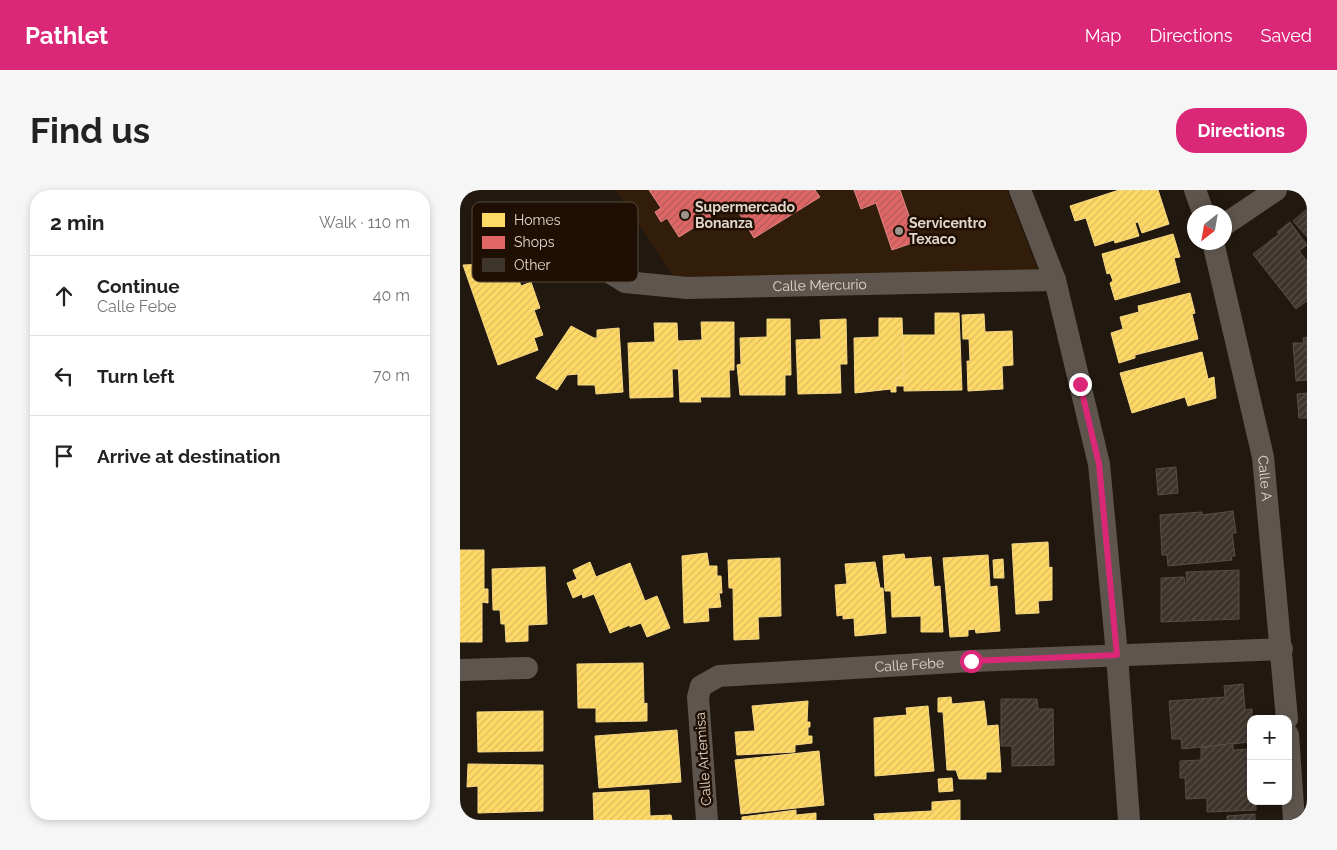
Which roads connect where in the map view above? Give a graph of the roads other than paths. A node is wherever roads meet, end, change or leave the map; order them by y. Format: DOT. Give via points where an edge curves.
graph roads {
  1 [pos="1020,190"];
  2 [pos="1195,190"];
  3 [pos="1276,190"];
  4 [pos="1200,205"];
  5 [pos="1232,220"];
  6 [pos="1215,250"];
  7 [pos="1055,280"];
  8 [pos="625,282"];
  9 [pos="1282,649"];
  10 [pos="1117,655"];
  11 [pos="526,668"];
  12 [pos="460,670"];
  13 [pos="698,697"];
  14 [pos="1287,715"];
  15 [pos="1290,760"];
  16 [pos="707,820"];
  17 [pos="1129,820"];
  18 [pos="1294,820"];
  1 -- 7 [label="street"];
  2 -- 4 [label="street"];
  3 -- 5 [label="street"];
  6 -- 9 [label="street, Calle A" via="1263,457"];
  7 -- 8 [label="street, Calle Mercurio" via="687,288"];
  7 -- 10 [label="street" via="1099,464"];
  9 -- 10 [label="street, Calle Febe"];
  9 -- 14 [label="street, Calle A"];
  10 -- 13 [label="street, Calle Febe" via="719,676 701,686"];
  10 -- 17 [label="street"];
  11 -- 12 [label="street"];
  13 -- 16 [label="street, Calle Artemisa"];
  15 -- 18 [label="street"];
}
